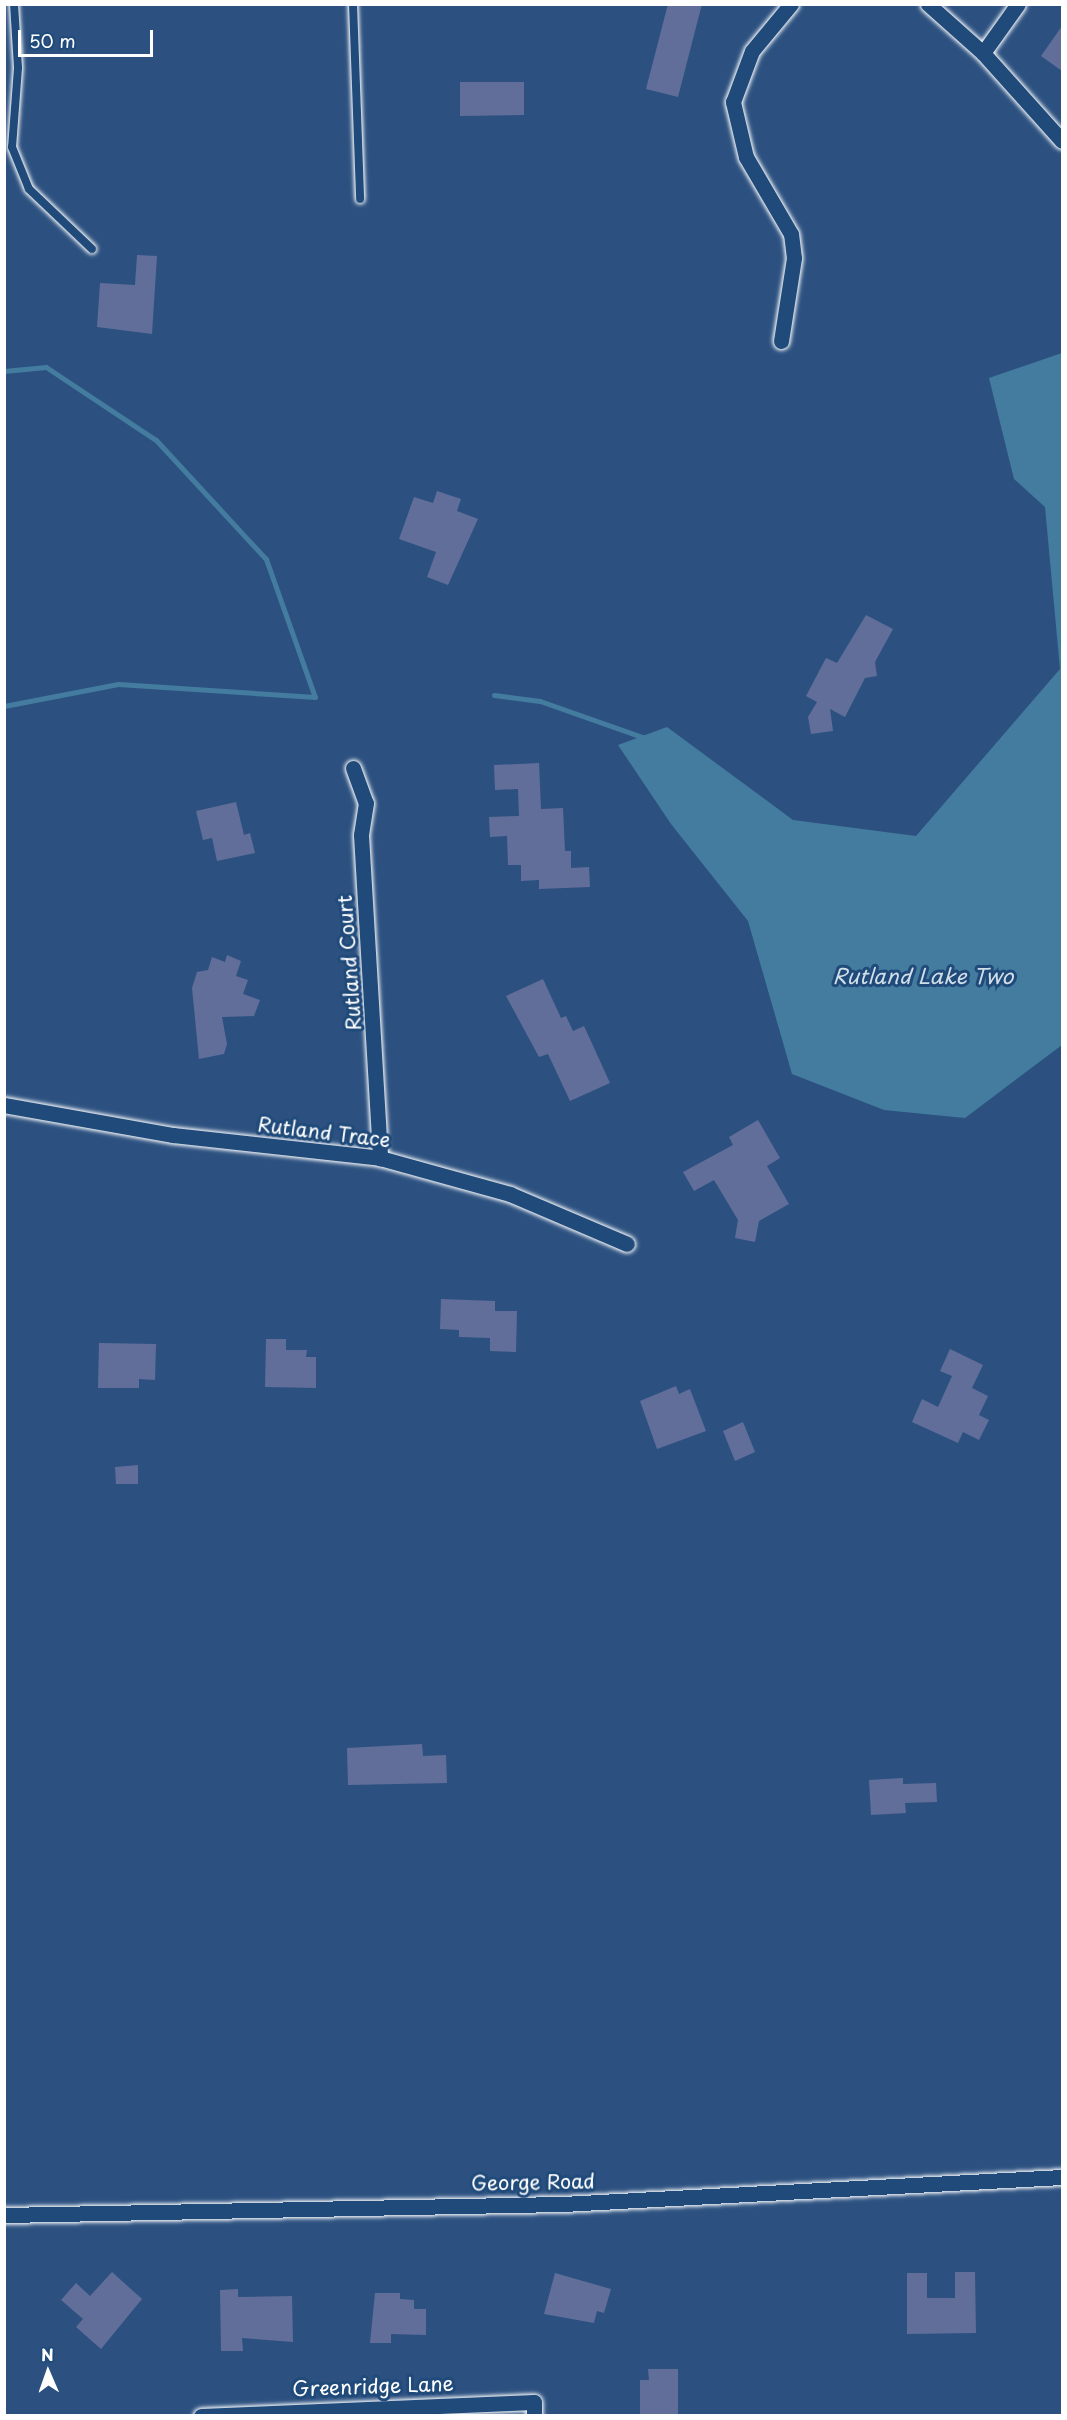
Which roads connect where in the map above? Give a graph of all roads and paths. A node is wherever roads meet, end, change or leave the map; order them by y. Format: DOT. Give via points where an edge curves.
graph roads {
  1 [pos="14,4"];
  2 [pos="353,4"];
  3 [pos="791,4"];
  4 [pos="928,4"];
  5 [pos="1018,4"];
  6 [pos="982,53"];
  7 [pos="1062,141"];
  8 [pos="360,199"];
  9 [pos="92,249"];
  10 [pos="780,341"];
  11 [pos="353,768"];
  12 [pos="4,1105"];
  13 [pos="380,1158"];
  14 [pos="627,1244"];
  15 [pos="1062,2177"];
  16 [pos="4,2215"];
  17 [pos="201,2415"];
  18 [pos="534,2415"];
  1 -- 9 [label="lane" via="18,68 12,147 29,189"];
  2 -- 8 [label="lane"];
  3 -- 10 [label="street" via="752,51 733,102 746,157 791,234 794,258"];
  4 -- 6 [label="street"];
  5 -- 6 [label="street"];
  6 -- 7 [label="street"];
  11 -- 13 [label="street, Rutland Court" via="366,803 362,835"];
  12 -- 13 [label="street, Rutland Trace" via="173,1135"];
  13 -- 14 [label="street, Rutland Trace" via="510,1194"];
  15 -- 16 [label="street, George Road" via="563,2204"];
  17 -- 18 [label="street, Greenridge Lane" via="534,2402"];
}
